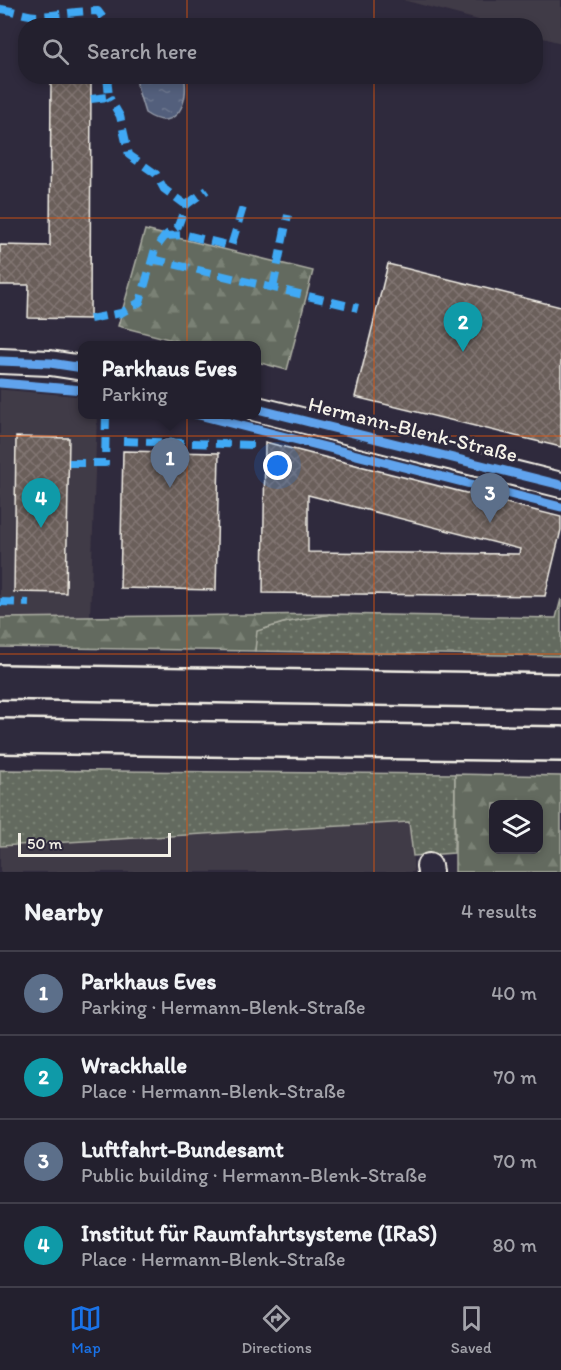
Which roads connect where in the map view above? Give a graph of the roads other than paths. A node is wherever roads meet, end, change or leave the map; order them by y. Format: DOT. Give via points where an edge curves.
graph roads {
  1 [pos="0,360"];
  2 [pos="78,368"];
  3 [pos="261,410"];
  4 [pos="561,485"];
  5 [pos="0,682"];
  6 [pos="561,691"];
  7 [pos="0,736"];
  8 [pos="561,744"];
  1 -- 2 [label="street"];
  3 -- 4 [label="street, Hermann-Blenk-Straße"];
  5 -- 6 [label="highway"];
  7 -- 8 [label="highway"];
}
